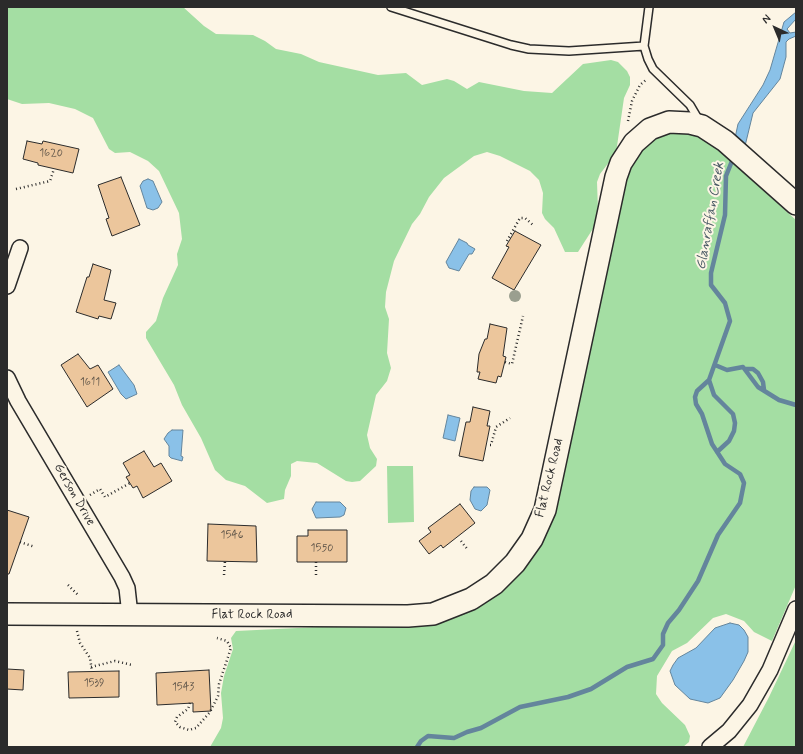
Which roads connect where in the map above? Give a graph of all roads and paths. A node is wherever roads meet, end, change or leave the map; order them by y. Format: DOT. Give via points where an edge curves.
graph roads {
  1 [pos="391,7"];
  2 [pos="649,7"];
  3 [pos="644,46"];
  4 [pos="655,72"];
  5 [pos="628,121"];
  6 [pos="702,126"];
  7 [pos="54,169"];
  8 [pos="16,189"];
  9 [pos="796,204"];
  10 [pos="533,225"];
  11 [pos="507,240"];
  12 [pos="20,248"];
  13 [pos="7,286"];
  14 [pos="523,316"];
  15 [pos="505,362"];
  16 [pos="7,378"];
  17 [pos="510,418"];
  18 [pos="490,445"];
  19 [pos="130,483"];
  20 [pos="78,502"];
  21 [pos="461,541"];
  22 [pos="20,542"];
  23 [pos="35,547"];
  24 [pos="468,550"];
  25 [pos="225,561"];
  26 [pos="316,562"];
  27 [pos="224,575"];
  28 [pos="316,575"];
  29 [pos="796,609"];
  30 [pos="7,614"];
  31 [pos="78,615"];
  32 [pos="130,615"];
  33 [pos="217,638"];
  34 [pos="132,665"];
  35 [pos="91,667"];
  36 [pos="92,671"];
  37 [pos="190,703"];
  38 [pos="710,747"];
  1 -- 3 [label="lane" via="529,49 569,51"];
  2 -- 3 [label="lane"];
  3 -- 4 [label="lane" via="646,56"];
  4 -- 5 [label="path" via="640,85 632,101"];
  4 -- 6 [label="lane" via="690,105"];
  6 -- 9 [label="street, Flat Rock Road" via="725,141"];
  6 -- 32 [label="street, Flat Rock Road" via="680,122 660,124 637,139 621,163 544,510 532,539 494,584 458,605 433,614 413,616"];
  7 -- 8 [label="path" via="50,181"];
  10 -- 11 [label="path" via="525,218 520,218"];
  12 -- 13 [label="street"];
  14 -- 15 [label="path" via="512,364"];
  16 -- 20 [label="street, Gerson Drive"];
  17 -- 18 [label="path" via="496,427"];
  19 -- 20 [label="path" via="105,497 100,489"];
  20 -- 32 [label="street, Gerson Drive" via="127,588"];
  21 -- 24 [label="path"];
  22 -- 23 [label="path"];
  25 -- 27 [label="path"];
  26 -- 28 [label="path"];
  29 -- 38 [label="street" via="770,670 750,705 729,731"];
  30 -- 31 [label="street, Flat Rock Road"];
  31 -- 32 [label="street, Flat Rock Road"];
  31 -- 35 [label="path" via="76,634 90,658"];
  33 -- 37 [label="path" via="227,641 231,648 219,684 218,696 210,712 196,728 189,730 175,722 177,717 188,709"];
  34 -- 35 [label="path" via="115,661"];
  35 -- 36 [label="path"];
}
